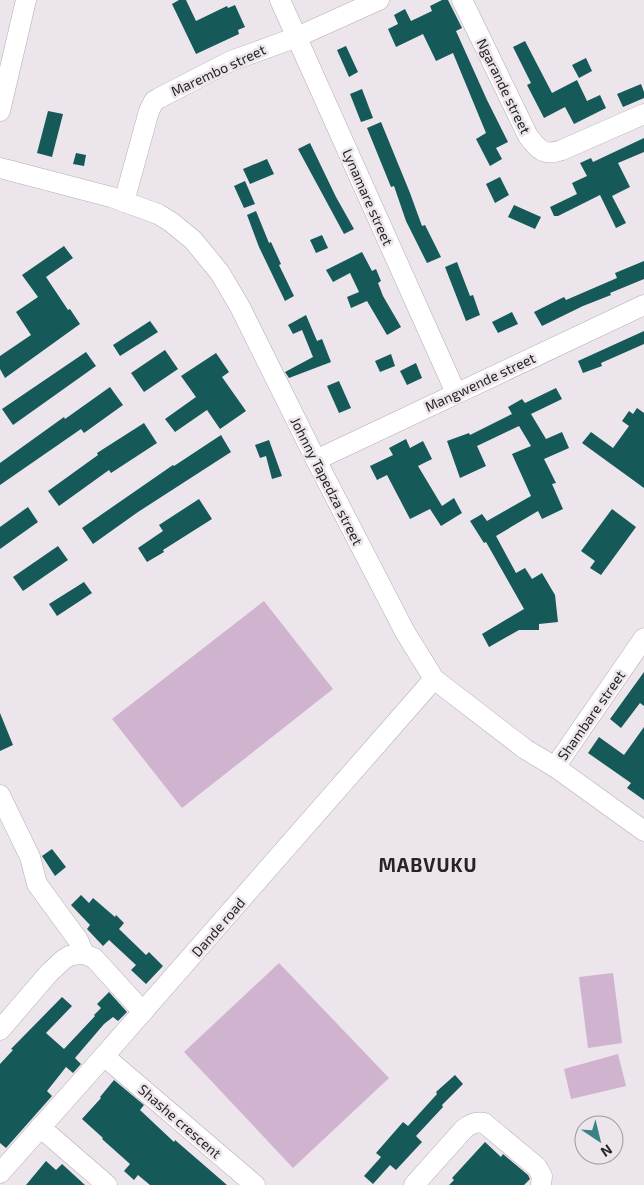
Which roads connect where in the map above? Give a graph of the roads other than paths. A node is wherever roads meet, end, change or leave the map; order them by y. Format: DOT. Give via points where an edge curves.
graph roads {
  1 [pos="26,0"];
  2 [pos="280,0"];
  3 [pos="379,0"];
  4 [pos="462,0"];
  5 [pos="297,37"];
  6 [pos="8,45"];
  7 [pos="0,111"];
  8 [pos="644,114"];
  9 [pos="0,168"];
  10 [pos="124,202"];
  11 [pos="644,305"];
  12 [pos="456,393"];
  13 [pos="316,460"];
  14 [pos="644,638"];
  15 [pos="434,679"];
  16 [pos="555,767"];
  17 [pos="0,795"];
  18 [pos="644,831"];
  19 [pos="84,954"];
  20 [pos="143,1012"];
  21 [pos="0,1030"];
  22 [pos="104,1056"];
  23 [pos="40,1126"];
  24 [pos="0,1173"];
  25 [pos="107,1185"];
  26 [pos="255,1185"];
  27 [pos="414,1185"];
  28 [pos="541,1185"];
  1 -- 6 [label="street"];
  2 -- 5 [label="street, Lynamare street"];
  3 -- 5 [label="street, Marembo street"];
  4 -- 8 [label="street, Ngarande street" via="528,136 543,152 552,154"];
  5 -- 10 [label="street, Marembo street" via="231,61 154,101"];
  5 -- 12 [label="street, Lynamare street"];
  6 -- 7 [label="street"];
  9 -- 10 [label="street, Johnny Tapedza street"];
  10 -- 13 [label="street, Johnny Tapedza street" via="171,222 193,240 220,273"];
  11 -- 12 [label="street, Mangwende street"];
  12 -- 13 [label="street, Mangwende street"];
  13 -- 15 [label="street, Johnny Tapedza street" via="405,632"];
  14 -- 16 [label="street, Shambare street"];
  15 -- 16 [label="street, Johnny Tapedza street"];
  15 -- 20 [label="street, Dande road"];
  16 -- 18 [label="street, Johnny Tapedza street"];
  17 -- 19 [label="street" via="30,857 37,884 78,940"];
  19 -- 20 [label="street" via="94,958"];
  19 -- 21 [label="street" via="69,956 58,964"];
  20 -- 22 [label="street, Dande road"];
  22 -- 23 [label="street, Dande road"];
  22 -- 26 [label="street, Shashe crescent"];
  23 -- 24 [label="street, Dande road"];
  23 -- 25 [label="street"];
  27 -- 28 [label="street" via="464,1129 473,1123 484,1122 537,1167 542,1176"];
}
